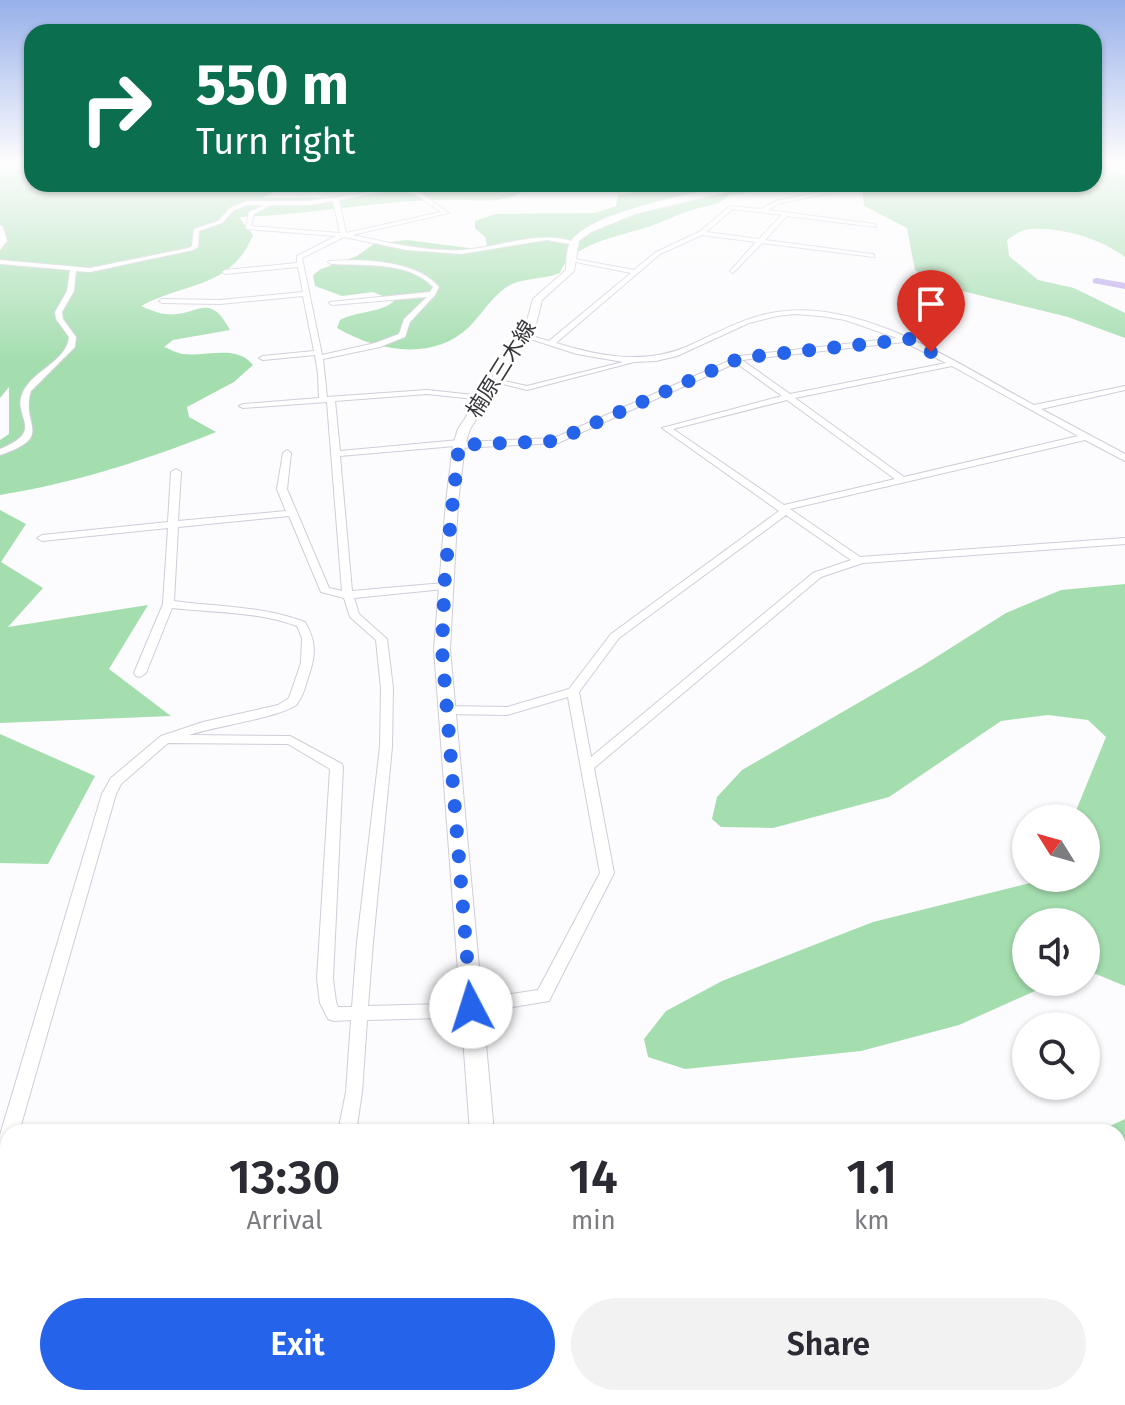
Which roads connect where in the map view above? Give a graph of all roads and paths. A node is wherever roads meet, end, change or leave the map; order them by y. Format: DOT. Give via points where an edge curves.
graph roads {
  1 [pos="197,230"];
  2 [pos="269,230"];
  3 [pos="342,230"];
  4 [pos="368,230"];
  5 [pos="589,230"];
  6 [pos="705,230"];
  7 [pos="770,230"];
  8 [pos="701,233"];
  9 [pos="343,235"];
  10 [pos="758,241"];
  11 [pos="574,243"];
  12 [pos="416,249"];
  13 [pos="872,256"];
  14 [pos="571,259"];
  15 [pos="0,262"];
  16 [pos="331,262"];
  17 [pos="301,265"];
  18 [pos="391,266"];
  19 [pos="73,270"];
  20 [pos="733,271"];
  21 [pos="225,272"];
  22 [pos="637,272"];
  23 [pos="305,294"];
  24 [pos="433,294"];
  25 [pos="162,301"];
  26 [pos="332,303"];
  27 [pos="525,336"];
  28 [pos="910,339"];
  29 [pos="550,344"];
  30 [pos="318,356"];
  31 [pos="263,358"];
  32 [pos="644,358"];
  33 [pos="736,359"];
  34 [pos="953,364"];
  35 [pos="495,381"];
  36 [pos="1125,388"];
  37 [pos="788,397"];
  38 [pos="484,398"];
  39 [pos="327,399"];
  40 [pos="243,406"];
  41 [pos="1034,408"];
  42 [pos="1086,437"];
  43 [pos="459,444"];
  44 [pos="0,452"];
  45 [pos="287,453"];
  46 [pos="335,454"];
  47 [pos="1125,458"];
  48 [pos="176,472"];
  49 [pos="903,480"];
  50 [pos="783,510"];
  51 [pos="291,513"];
  52 [pos="174,525"];
  53 [pos="42,538"];
  54 [pos="1125,541"];
  55 [pos="859,561"];
  56 [pos="444,586"];
  57 [pos="348,595"];
  58 [pos="168,604"];
  59 [pos="140,673"];
  60 [pos="573,692"];
  61 [pos="446,710"];
  62 [pos="165,739"];
  63 [pos="587,767"];
  64 [pos="471,1007"];
  65 [pos="359,1015"];
  66 [pos="12,1124"];
  67 [pos="348,1124"];
  68 [pos="481,1124"];
  1 -- 19 [label="street" via="195,247 186,252"];
  2 -- 9 [label="street"];
  3 -- 9 [label="street"];
  4 -- 9 [label="street"];
  5 -- 11 [label="main road"];
  6 -- 8 [label="street"];
  7 -- 10 [label="street"];
  8 -- 10 [label="street"];
  8 -- 22 [label="street" via="662,250"];
  9 -- 12 [label="street"];
  9 -- 17 [label="street" via="299,257"];
  10 -- 13 [label="street"];
  10 -- 20 [label="street"];
  11 -- 12 [label="street" via="547,238 476,252"];
  11 -- 14 [label="main road, 楠原三木線"];
  12 -- 18 [label="street"];
  14 -- 22 [label="street"];
  14 -- 27 [label="main road, 楠原三木線" via="566,276 538,299"];
  15 -- 19 [label="street"];
  16 -- 18 [label="street"];
  17 -- 21 [label="street"];
  17 -- 23 [label="street"];
  18 -- 24 [label="street" via="431,277"];
  19 -- 44 [label="street" via="73,286 58,315 73,341 27,391 27,437"];
  22 -- 29 [label="street"];
  23 -- 25 [label="street"];
  23 -- 30 [label="street"];
  24 -- 26 [label="street"];
  24 -- 30 [label="street" via="407,321 402,335"];
  27 -- 29 [label="street"];
  27 -- 35 [label="main road, 楠原三木線"];
  28 -- 32 [label="street" via="844,317 779,313 736,324 672,355"];
  28 -- 33 [label="street"];
  28 -- 34 [label="street"];
  29 -- 32 [label="street" via="600,356"];
  30 -- 31 [label="street"];
  30 -- 39 [label="street"];
  32 -- 35 [label="street" via="527,388"];
  33 -- 37 [label="street"];
  33 -- 43 [label="street" via="555,441"];
  34 -- 37 [label="street"];
  34 -- 41 [label="street"];
  35 -- 38 [label="main road, 楠原三木線"];
  36 -- 41 [label="street"];
  37 -- 49 [label="street"];
  37 -- 50 [label="street" via="666,428"];
  38 -- 39 [label="street" via="427,392"];
  38 -- 43 [label="main road, 楠原三木線"];
  39 -- 40 [label="street"];
  39 -- 46 [label="street"];
  41 -- 42 [label="street"];
  42 -- 47 [label="street"];
  42 -- 49 [label="street"];
  43 -- 46 [label="street"];
  43 -- 56 [label="main road, 楠原三木線"];
  45 -- 51 [label="street" via="282,489"];
  46 -- 57 [label="street"];
  48 -- 52 [label="street"];
  49 -- 50 [label="street"];
  50 -- 55 [label="street"];
  50 -- 60 [label="street" via="615,636"];
  51 -- 52 [label="street"];
  51 -- 57 [label="street" via="325,590"];
  52 -- 53 [label="street"];
  52 -- 58 [label="street"];
  54 -- 55 [label="street"];
  55 -- 63 [label="street" via="817,575"];
  56 -- 57 [label="street"];
  56 -- 61 [label="main road, 楠原三木線"];
  57 -- 65 [label="street" via="354,615 381,639 387,688 386,747"];
  58 -- 59 [label="street"];
  58 -- 62 [label="street" via="281,615 301,624 308,638 307,663 294,700 282,708"];
  60 -- 61 [label="street" via="507,711"];
  60 -- 63 [label="street"];
  61 -- 64 [label="main road, 楠原三木線"];
  62 -- 65 [label="street" via="290,740 337,767 325,979 334,1014"];
  62 -- 66 [label="street" via="116,781 109,794"];
  63 -- 64 [label="street" via="607,873 543,996"];
  64 -- 65 [label="street"];
  64 -- 68 [label="main road, 楠原三木線"];
  65 -- 67 [label="street"];
}
